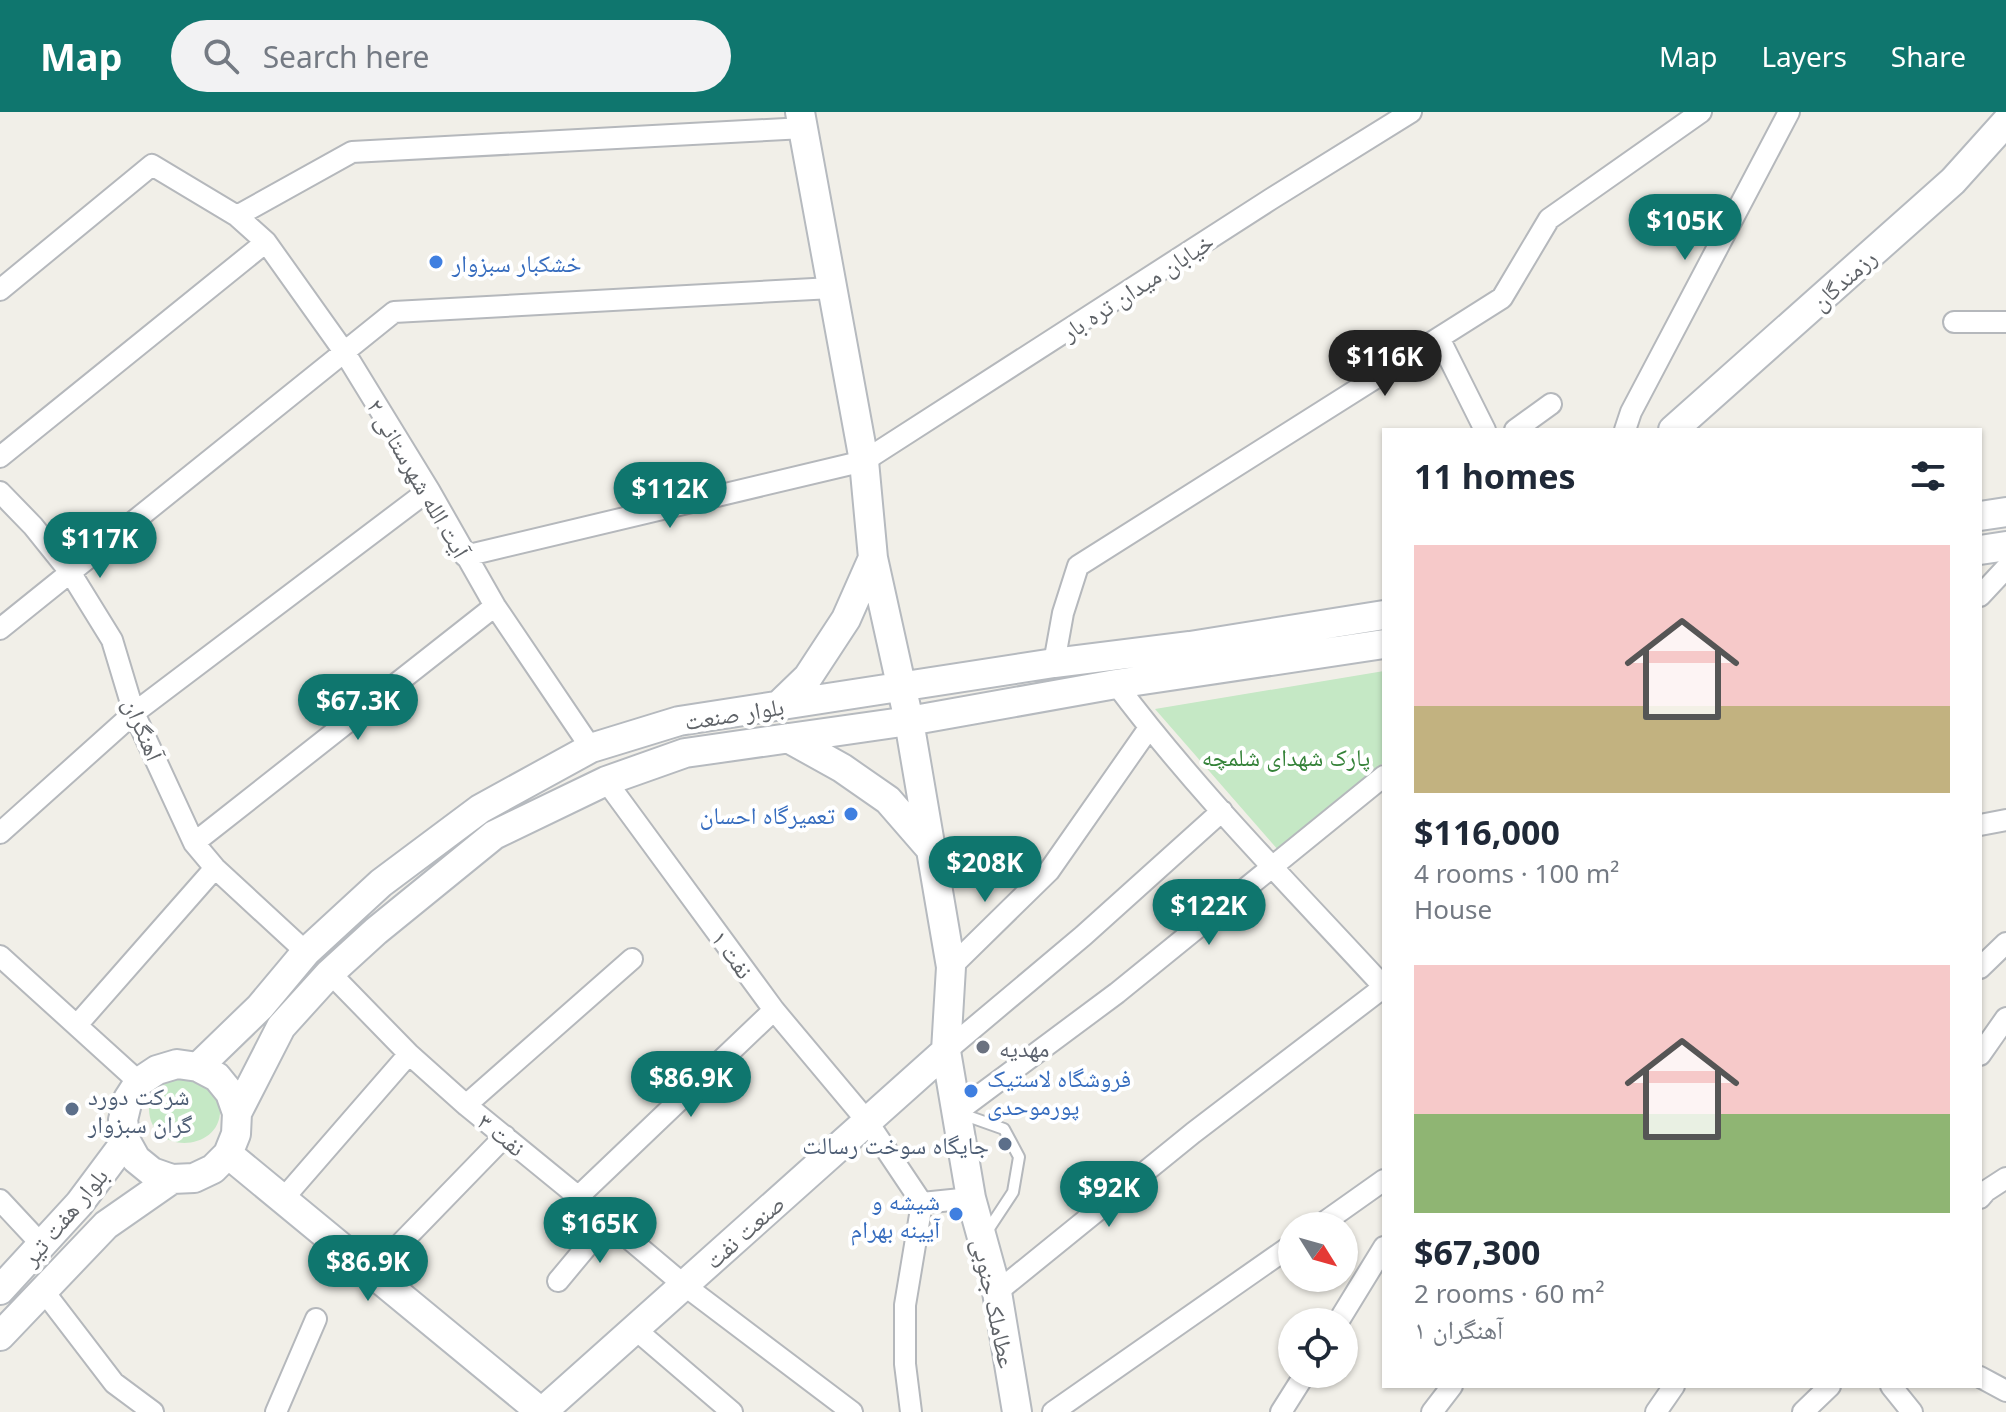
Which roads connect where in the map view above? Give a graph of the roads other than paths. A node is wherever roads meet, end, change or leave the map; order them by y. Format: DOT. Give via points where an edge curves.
graph roads {
  1 [pos="1411,112"];
  2 [pos="1701,112"];
  3 [pos="1789,112"];
  4 [pos="802,120"];
  5 [pos="2006,122"];
  6 [pos="237,216"];
  7 [pos="266,242"];
  8 [pos="832,288"];
  9 [pos="0,290"];
  10 [pos="1954,322"];
  11 [pos="2006,322"];
  12 [pos="1439,338"];
  13 [pos="345,353"];
  14 [pos="1551,404"];
  15 [pos="1484,428"];
  16 [pos="1518,428"];
  17 [pos="1626,428"];
  18 [pos="1675,428"];
  19 [pos="0,457"];
  20 [pos="864,461"];
  21 [pos="429,490"];
  22 [pos="0,492"];
  23 [pos="2006,512"];
  24 [pos="1982,516"];
  25 [pos="2006,546"];
  26 [pos="1982,550"];
  27 [pos="465,556"];
  28 [pos="873,558"];
  29 [pos="2006,568"];
  30 [pos="70,572"];
  31 [pos="1982,594"];
  32 [pos="495,606"];
  33 [pos="1382,615"];
  34 [pos="0,629"];
  35 [pos="1382,644"];
  36 [pos="1192,659"];
  37 [pos="1054,663"];
  38 [pos="1116,684"];
  39 [pos="902,687"];
  40 [pos="779,705"];
  41 [pos="134,713"];
  42 [pos="679,721"];
  43 [pos="909,721"];
  44 [pos="1149,728"];
  45 [pos="788,738"];
  46 [pos="591,748"];
  47 [pos="685,753"];
  48 [pos="1382,778"];
  49 [pos="606,781"];
  50 [pos="1222,811"];
  51 [pos="2006,820"];
  52 [pos="1982,825"];
  53 [pos="0,833"];
  54 [pos="194,843"];
  55 [pos="929,847"];
  56 [pos="215,868"];
  57 [pos="1273,868"];
  58 [pos="2006,943"];
  59 [pos="306,952"];
  60 [pos="0,956"];
  61 [pos="632,959"];
  62 [pos="1982,966"];
  63 [pos="951,967"];
  64 [pos="330,973"];
  65 [pos="1382,985"];
  66 [pos="1382,989"];
  67 [pos="774,1010"];
  68 [pos="2006,1018"];
  69 [pos="77,1025"];
  70 [pos="946,1051"];
  71 [pos="1982,1052"];
  72 [pos="409,1054"];
  73 [pos="198,1067"];
  74 [pos="139,1082"];
  75 [pos="466,1105"];
  76 [pos="957,1112"];
  77 [pos="237,1113"];
  78 [pos="867,1121"];
  79 [pos="505,1136"];
  80 [pos="126,1141"];
  81 [pos="228,1154"];
  82 [pos="2006,1178"];
  83 [pos="172,1179"];
  84 [pos="1382,1181"];
  85 [pos="1982,1191"];
  86 [pos="579,1196"];
  87 [pos="971,1198"];
  88 [pos="283,1199"];
  89 [pos="0,1200"];
  90 [pos="922,1203"];
  91 [pos="1339,1212"];
  92 [pos="608,1221"];
  93 [pos="982,1238"];
  94 [pos="42,1245"];
  95 [pos="1382,1250"];
  96 [pos="1278,1255"];
  97 [pos="372,1273"];
  98 [pos="558,1281"];
  99 [pos="684,1285"];
  100 [pos="42,1289"];
  101 [pos="0,1290"];
  102 [pos="997,1292"];
  103 [pos="1347,1308"];
  104 [pos="316,1319"];
  105 [pos="635,1329"];
  106 [pos="0,1336"];
  107 [pos="1982,1378"];
  108 [pos="1296,1388"];
  109 [pos="1450,1388"];
  110 [pos="1673,1388"];
  111 [pos="1828,1388"];
  112 [pos="1893,1388"];
  113 [pos="2006,1391"];
  114 [pos="844,1409"];
  115 [pos="153,1412"];
  116 [pos="276,1412"];
  117 [pos="542,1412"];
  118 [pos="732,1412"];
  119 [pos="911,1412"];
  120 [pos="1017,1412"];
  121 [pos="1053,1412"];
  122 [pos="1281,1412"];
  123 [pos="1432,1412"];
  124 [pos="1656,1412"];
  125 [pos="1803,1412"];
  126 [pos="1912,1412"];
  1 -- 20 [label="street, خیابان میدان تره بار"];
  2 -- 12 [label="street" via="1549,219 1502,298"];
  3 -- 17 [label="street"];
  4 -- 6 [label="street" via="352,152"];
  4 -- 8 [label="main road, عطاملک جنوبی"];
  5 -- 18 [label="main road, رزمندگان" via="1953,181"];
  6 -- 7 [label="street, آیت الله شهرستانی ۲"];
  6 -- 9 [label="street, آیت الله شهرستانی ۲" via="152,165"];
  7 -- 13 [label="street, آیت الله شهرستانی ۲"];
  7 -- 19 [label="street"];
  8 -- 13 [label="street" via="394,312"];
  8 -- 20 [label="main road, عطاملک جنوبی"];
  10 -- 11 [label="street"];
  12 -- 15 [label="street"];
  12 -- 37 [label="street" via="1078,566"];
  13 -- 21 [label="street, آیت الله شهرستانی ۲"];
  13 -- 30 [label="street"];
  14 -- 16 [label="street"];
  20 -- 27 [label="street, خیابان میدان تره بار"];
  20 -- 28 [label="main road, عطاملک جنوبی"];
  21 -- 27 [label="street, آیت الله شهرستانی ۲"];
  21 -- 41 [label="street"];
  22 -- 30 [label="street, آهنگران"];
  23 -- 24 [label="main road"];
  25 -- 26 [label="main road"];
  27 -- 32 [label="street, آیت الله شهرستانی ۲"];
  28 -- 39 [label="main road, عطاملک جنوبی"];
  28 -- 40 [label="main road" via="846,619 808,677"];
  29 -- 31 [label="street"];
  30 -- 34 [label="street"];
  30 -- 41 [label="street, آهنگران" via="112,640"];
  32 -- 46 [label="street, آیت الله شهرستانی ۲"];
  32 -- 54 [label="street"];
  33 -- 36 [label="main road, بلوار صنعت"];
  35 -- 36 [label="main road, بلوار صنعت"];
  36 -- 37 [label="main road, بلوار صنعت"];
  36 -- 38 [label="main road, بلوار صنعت"];
  37 -- 39 [label="main road, بلوار صنعت"];
  38 -- 43 [label="main road, بلوار صنعت"];
  38 -- 44 [label="street"];
  39 -- 40 [label="main road, بلوار صنعت"];
  39 -- 43 [label="main road, عطاملک جنوبی"];
  40 -- 42 [label="main road, بلوار صنعت"];
  41 -- 53 [label="street"];
  41 -- 54 [label="street, آهنگران"];
  42 -- 46 [label="main road, بلوار صنعت"];
  42 -- 47 [label="main road"];
  43 -- 45 [label="main road, بلوار صنعت"];
  43 -- 55 [label="main road, عطاملک جنوبی"];
  44 -- 50 [label="street"];
  44 -- 63 [label="street" via="1049,871"];
  45 -- 47 [label="main road, بلوار صنعت"];
  45 -- 55 [label="main road" via="888,800"];
  46 -- 59 [label="main road, بلوار صنعت" via="480,809 381,883"];
  47 -- 49 [label="main road, بلوار صنعت"];
  48 -- 57 [label="street"];
  49 -- 64 [label="main road, بلوار صنعت" via="494,835"];
  49 -- 67 [label="street, نفت ۱"];
  50 -- 57 [label="street"];
  50 -- 70 [label="street"];
  51 -- 52 [label="street"];
  54 -- 56 [label="street, آهنگران"];
  55 -- 63 [label="main road, عطاملک جنوبی"];
  56 -- 59 [label="street, آهنگران"];
  56 -- 69 [label="street"];
  57 -- 65 [label="street"];
  57 -- 76 [label="street"];
  58 -- 62 [label="street"];
  59 -- 73 [label="main road, بلوار صنعت" via="260,1007"];
  60 -- 69 [label="street"];
  61 -- 75 [label="street"];
  63 -- 70 [label="main road, عطاملک جنوبی"];
  64 -- 72 [label="street, نفت ۳"];
  64 -- 77 [label="main road, بلوار صنعت" via="281,1027"];
  66 -- 102 [label="street"];
  67 -- 78 [label="street, نفت ۱"];
  67 -- 86 [label="street"];
  68 -- 71 [label="street"];
  69 -- 74 [label="street"];
  70 -- 76 [label="main road, عطاملک جنوبی"];
  70 -- 78 [label="main road, صنعت نفت"];
  72 -- 75 [label="street, نفت ۳"];
  72 -- 88 [label="street"];
  73 -- 74 [label="main road" via="177,1064"];
  73 -- 77 [label="main road" via="217,1077"];
  74 -- 80 [label="main road" via="123,1120"];
  75 -- 79 [label="street, نفت ۳"];
  76 -- 87 [label="main road, عطاملک جنوبی"];
  76 -- 93 [label="lane" via="1004,1129 1019,1157 1013,1192"];
  77 -- 81 [label="main road"];
  78 -- 90 [label="street, نفت ۱"];
  78 -- 99 [label="main road, صنعت نفت"];
  79 -- 86 [label="street, نفت ۳"];
  79 -- 97 [label="street"];
  80 -- 83 [label="main road" via="136,1159"];
  80 -- 94 [label="main road, بلوار هفت تیر"];
  81 -- 83 [label="main road" via="194,1178"];
  81 -- 88 [label="main road"];
  82 -- 85 [label="street"];
  83 -- 100 [label="main road, بلوار هفت تیر" via="106,1225"];
  84 -- 91 [label="street"];
  86 -- 92 [label="street, نفت ۳"];
  87 -- 90 [label="street"];
  87 -- 93 [label="main road, عطاملک جنوبی"];
  88 -- 97 [label="main road"];
  89 -- 94 [label="street"];
  90 -- 119 [label="street" via="905,1305"];
  92 -- 98 [label="street"];
  92 -- 99 [label="street, نفت ۳"];
  93 -- 102 [label="main road, عطاملک جنوبی"];
  94 -- 101 [label="main road, بلوار هفت تیر"];
  95 -- 103 [label="street"];
  96 -- 121 [label="street"];
  97 -- 117 [label="main road"];
  99 -- 105 [label="main road, صنعت نفت"];
  99 -- 114 [label="street, نفت ۳"];
  100 -- 106 [label="main road, بلوار هفت تیر"];
  100 -- 115 [label="street" via="114,1383"];
  102 -- 120 [label="main road, عطاملک جنوبی"];
  104 -- 116 [label="street"];
  105 -- 117 [label="main road, صنعت نفت"];
  105 -- 118 [label="street"];
  107 -- 113 [label="street"];
  108 -- 122 [label="street"];
  109 -- 123 [label="street"];
  110 -- 124 [label="street"];
  111 -- 125 [label="street"];
  112 -- 126 [label="street"];
}
